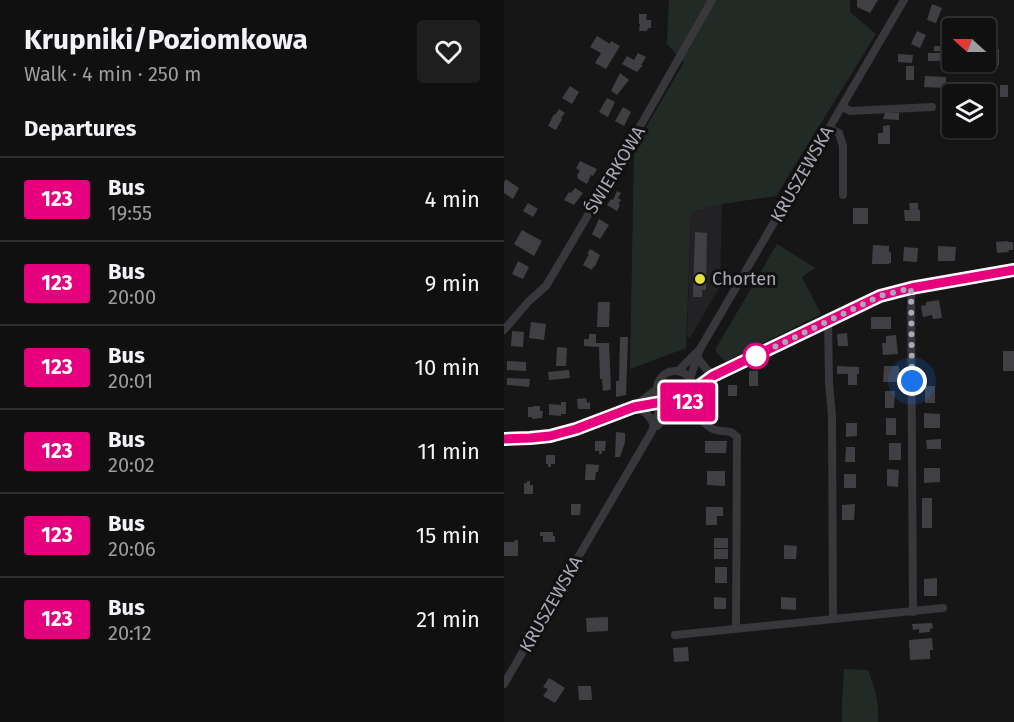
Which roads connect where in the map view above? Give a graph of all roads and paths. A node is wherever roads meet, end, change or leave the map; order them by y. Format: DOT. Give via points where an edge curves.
graph roads {
  1 [pos="712,0"];
  2 [pos="904,0"];
  3 [pos="842,106"];
  4 [pos="932,107"];
  5 [pos="830,128"];
  6 [pos="843,195"];
  7 [pos="1014,270"];
  8 [pos="911,288"];
  9 [pos="828,321"];
  10 [pos="504,330"];
  11 [pos="698,353"];
  12 [pos="678,371"];
  13 [pos="714,375"];
  14 [pos="690,379"];
  15 [pos="657,388"];
  16 [pos="694,391"];
  17 [pos="662,402"];
  18 [pos="687,404"];
  19 [pos="634,407"];
  20 [pos="674,408"];
  21 [pos="653,428"];
  22 [pos="504,439"];
  23 [pos="943,608"];
  24 [pos="913,612"];
  25 [pos="833,619"];
  26 [pos="736,628"];
  27 [pos="675,635"];
  28 [pos="504,684"];
  1 -- 10 [label="street, ŚWIERKOWA" via="546,286"];
  2 -- 3 [label="street, KRUSZEWSKA"];
  3 -- 4 [label="street" via="850,111"];
  3 -- 5 [label="street, KRUSZEWSKA"];
  5 -- 6 [label="street" via="839,133 843,146"];
  5 -- 11 [label="street, KRUSZEWSKA"];
  7 -- 8 [label="street"];
  8 -- 9 [label="street" via="880,296"];
  8 -- 24 [label="street"];
  9 -- 13 [label="street"];
  9 -- 25 [label="street"];
  11 -- 12 [label="street, KRUSZEWSKA"];
  11 -- 13 [label="street"];
  11 -- 14 [label="street, KRUSZEWSKA"];
  12 -- 14 [label="street"];
  12 -- 15 [label="street, KRUSZEWSKA" via="662,377"];
  13 -- 14 [label="street"];
  13 -- 16 [label="street"];
  14 -- 16 [label="street"];
  15 -- 17 [label="street"];
  15 -- 19 [label="street, KRUSZEWSKA"];
  16 -- 18 [label="street"];
  17 -- 19 [label="street"];
  17 -- 20 [label="street"];
  17 -- 21 [label="street, KRUSZEWSKA"];
  18 -- 20 [label="street, KRUSZEWSKA"];
  18 -- 26 [label="street" via="709,427 730,431 737,437"];
  19 -- 21 [label="street" via="648,414"];
  19 -- 22 [label="street" via="550,436"];
  20 -- 21 [label="street, KRUSZEWSKA"];
  21 -- 28 [label="street, KRUSZEWSKA"];
  23 -- 24 [label="street"];
  24 -- 25 [label="street"];
  25 -- 26 [label="street"];
  26 -- 27 [label="street"];
}
